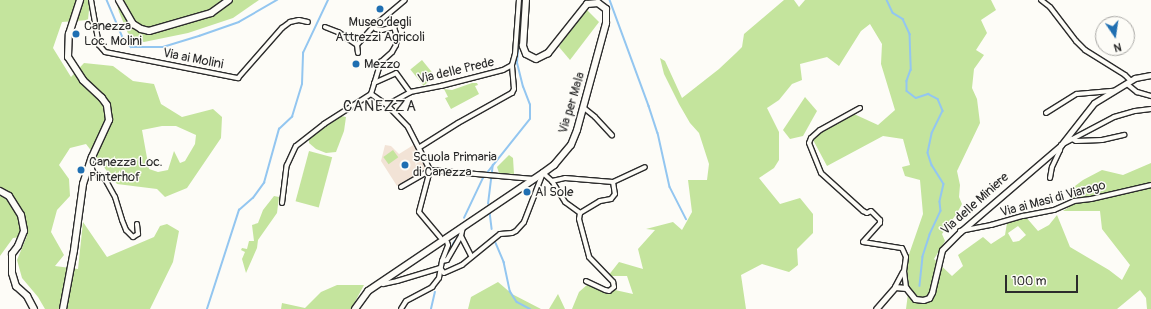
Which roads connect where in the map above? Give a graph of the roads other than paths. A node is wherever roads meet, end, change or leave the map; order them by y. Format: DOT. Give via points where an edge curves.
graph roads {
  1 [pos="80,0"];
  2 [pos="91,0"];
  3 [pos="119,0"];
  4 [pos="229,0"];
  5 [pos="405,0"];
  6 [pos="519,0"];
  7 [pos="526,0"];
  8 [pos="1041,0"];
  9 [pos="308,22"];
  10 [pos="374,26"];
  11 [pos="325,27"];
  12 [pos="357,45"];
  13 [pos="358,53"];
  14 [pos="512,65"];
  15 [pos="1151,75"];
  16 [pos="1129,82"];
  17 [pos="374,83"];
  18 [pos="1114,91"];
  19 [pos="410,92"];
  20 [pos="371,94"];
  21 [pos="1151,96"];
  22 [pos="387,105"];
  23 [pos="584,108"];
  24 [pos="860,108"];
  25 [pos="1151,109"];
  26 [pos="1046,113"];
  27 [pos="612,135"];
  28 [pos="1124,135"];
  29 [pos="1072,139"];
  30 [pos="1060,145"];
  31 [pos="420,148"];
  32 [pos="92,157"];
  33 [pos="645,167"];
  34 [pos="430,170"];
  35 [pos="543,173"];
  36 [pos="1050,178"];
  37 [pos="534,179"];
  38 [pos="552,181"];
  39 [pos="613,182"];
  40 [pos="1151,185"];
  41 [pos="400,187"];
  42 [pos="0,191"];
  43 [pos="282,203"];
  44 [pos="580,213"];
  45 [pos="137,224"];
  46 [pos="463,227"];
  47 [pos="960,232"];
  48 [pos="440,236"];
  49 [pos="461,236"];
  50 [pos="447,242"];
  51 [pos="471,256"];
  52 [pos="442,261"];
  53 [pos="440,268"];
  54 [pos="904,271"];
  55 [pos="586,281"];
  56 [pos="381,282"];
  57 [pos="895,287"];
  58 [pos="906,288"];
  59 [pos="34,309"];
  60 [pos="63,309"];
  61 [pos="355,309"];
  62 [pos="401,309"];
  63 [pos="876,309"];
  1 -- 32 [label="main road" via="69,34 68,57 83,80 107,105 109,120"];
  2 -- 9 [label="street, Via ai Molini" via="99,45 104,52 238,78 282,28 290,22"];
  3 -- 4 [label="main road" via="133,24 149,31 211,13"];
  5 -- 10 [label="street"];
  6 -- 14 [label="street, Via delle Prede"];
  7 -- 23 [label="main road, Via per Mala" via="523,46 526,54 536,59 548,53 587,4 598,3 606,9 606,23"];
  8 -- 16 [label="street" via="1050,7 1085,50 1125,75"];
  10 -- 12 [label="street"];
  10 -- 17 [label="street" via="382,30 394,27 397,37 392,52 381,62"];
  11 -- 12 [label="street" via="338,32"];
  12 -- 13 [label="street"];
  14 -- 19 [label="street, Via delle Prede" via="503,70"];
  14 -- 31 [label="street" via="512,93"];
  15 -- 16 [label="street, Via delle Miniere"];
  16 -- 18 [label="street, Via delle Miniere"];
  16 -- 21 [label="street" via="1137,92"];
  17 -- 19 [label="street" via="396,73"];
  17 -- 20 [label="street"];
  18 -- 26 [label="street" via="1077,94"];
  18 -- 30 [label="street, Via delle Miniere" via="1094,103"];
  19 -- 22 [label="street, Via delle Prede"];
  20 -- 22 [label="street"];
  20 -- 43 [label="street" via="324,124 296,146 287,165"];
  22 -- 31 [label="street" via="408,127"];
  23 -- 27 [label="street"];
  23 -- 35 [label="main road, Via per Mala" via="571,144"];
  24 -- 54 [label="street" via="820,130 811,138 810,150 821,173 863,211 871,212 880,220 863,242 902,248 906,257"];
  25 -- 29 [label="street" via="1114,117"];
  28 -- 29 [label="street" via="1102,140"];
  29 -- 30 [label="street"];
  30 -- 36 [label="street"];
  30 -- 47 [label="street, Via delle Miniere"];
  31 -- 34 [label="street"];
  32 -- 45 [label="street" via="90,167 93,172 105,179 115,197 126,230 133,237 138,234"];
  32 -- 60 [label="main road" via="83,184"];
  33 -- 39 [label="street"];
  34 -- 37 [label="street"];
  34 -- 41 [label="street"];
  34 -- 48 [label="street" via="419,212"];
  35 -- 37 [label="main road, Via per Mala"];
  35 -- 38 [label="street"];
  35 -- 51 [label="street" via="524,222 512,233 500,234"];
  37 -- 46 [label="main road, Via per Mala"];
  38 -- 39 [label="street" via="565,178"];
  38 -- 44 [label="street" via="565,202"];
  39 -- 44 [label="street" via="615,194 611,199 600,201"];
  40 -- 47 [label="street, Via ai Masi di Viarago" via="1074,201 1054,210"];
  42 -- 59 [label="main road" via="9,196 21,215 24,231 12,254 12,273 16,286 27,296"];
  44 -- 55 [label="street" via="579,220 589,257 613,282 612,289 605,290"];
  46 -- 49 [label="street"];
  46 -- 56 [label="main road, Via per Mala"];
  47 -- 58 [label="street, Via delle Miniere" via="942,250 929,298 915,299"];
  49 -- 51 [label="street"];
  49 -- 52 [label="street" via="447,260"];
  50 -- 52 [label="street"];
  51 -- 53 [label="street" via="462,265 444,273"];
  52 -- 53 [label="street"];
  53 -- 56 [label="street" via="397,281 383,284"];
  53 -- 62 [label="street" via="439,278 432,287 406,301"];
  54 -- 57 [label="street"];
  54 -- 58 [label="street"];
  56 -- 61 [label="main road, Via per Mala" via="368,291"];
  57 -- 58 [label="street"];
  57 -- 63 [label="street"];
}
